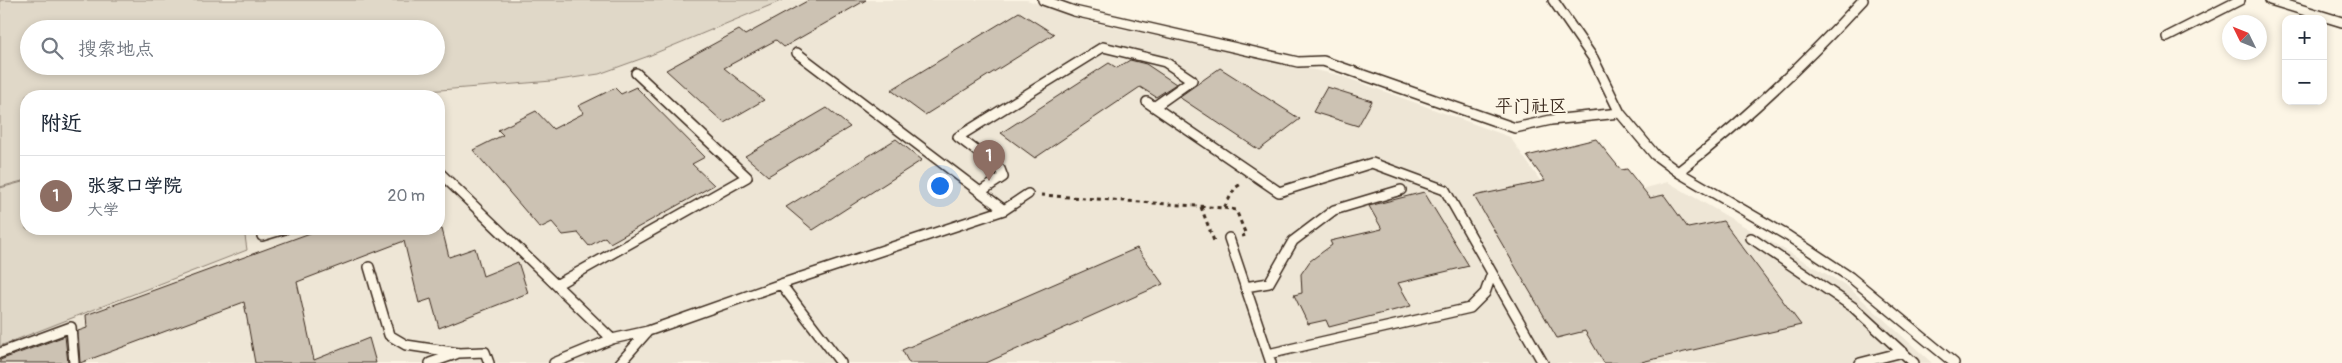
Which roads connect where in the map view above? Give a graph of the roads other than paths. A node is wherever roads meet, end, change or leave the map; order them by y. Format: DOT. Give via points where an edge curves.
graph roads {
  1 [pos="1043,0"];
  2 [pos="1553,0"];
  3 [pos="1863,0"];
  4 [pos="2240,0"];
  5 [pos="2270,0"];
  6 [pos="2342,22"];
  7 [pos="2167,37"];
  8 [pos="798,54"];
  9 [pos="636,73"];
  10 [pos="1620,113"];
  11 [pos="1678,172"];
  12 [pos="445,179"];
  13 [pos="1401,190"];
  14 [pos="980,192"];
  15 [pos="1028,194"];
  16 [pos="1004,210"];
  17 [pos="265,235"];
  18 [pos="262,236"];
  19 [pos="1229,238"];
  20 [pos="1751,238"];
  21 [pos="369,267"];
  22 [pos="1492,274"];
  23 [pos="781,284"];
  24 [pos="556,285"];
  25 [pos="1245,287"];
  26 [pos="648,330"];
  27 [pos="612,339"];
  28 [pos="1903,352"];
  29 [pos="0,353"];
  30 [pos="459,353"];
  31 [pos="1270,358"];
  32 [pos="74,363"];
  33 [pos="430,363"];
  34 [pos="489,363"];
  35 [pos="554,363"];
  36 [pos="620,363"];
  37 [pos="841,363"];
  38 [pos="1543,363"];
  39 [pos="1860,363"];
  40 [pos="1914,363"];
  41 [pos="1954,363"];
  1 -- 10 [label="lane" via="1074,11 1298,62 1323,61 1515,128 1551,120"];
  2 -- 10 [label="lane" via="1593,58"];
  3 -- 11 [label="lane" via="1818,50 1758,108"];
  4 -- 7 [label="lane"];
  5 -- 6 [label="lane"];
  8 -- 14 [label="lane"];
  9 -- 24 [label="lane" via="747,177"];
  10 -- 11 [label="lane" via="1655,155"];
  11 -- 41 [label="lane" via="1788,236 1850,277"];
  12 -- 24 [label="lane"];
  13 -- 25 [label="lane" via="1334,210 1293,241 1269,283"];
  14 -- 16 [label="lane"];
  14 -- 22 [label="lane" via="1003,177 1000,169 958,137 1103,47 1165,62 1192,80 1150,105 1279,192 1372,163 1445,190"];
  15 -- 16 [label="lane"];
  16 -- 23 [label="lane"];
  17 -- 18 [label="lane"];
  19 -- 25 [label="lane"];
  20 -- 28 [label="lane" via="1853,307"];
  21 -- 30 [label="lane" via="389,335 406,344"];
  22 -- 31 [label="lane" via="1489,288 1470,308"];
  22 -- 38 [label="lane"];
  23 -- 26 [label="lane"];
  23 -- 37 [label="lane"];
  24 -- 27 [label="lane"];
  25 -- 31 [label="lane"];
  26 -- 27 [label="lane"];
  26 -- 36 [label="lane"];
  27 -- 35 [label="lane"];
  28 -- 39 [label="lane"];
  28 -- 40 [label="lane"];
  29 -- 32 [label="lane" via="71,327"];
  30 -- 33 [label="lane"];
  30 -- 34 [label="lane" via="485,352"];
}
